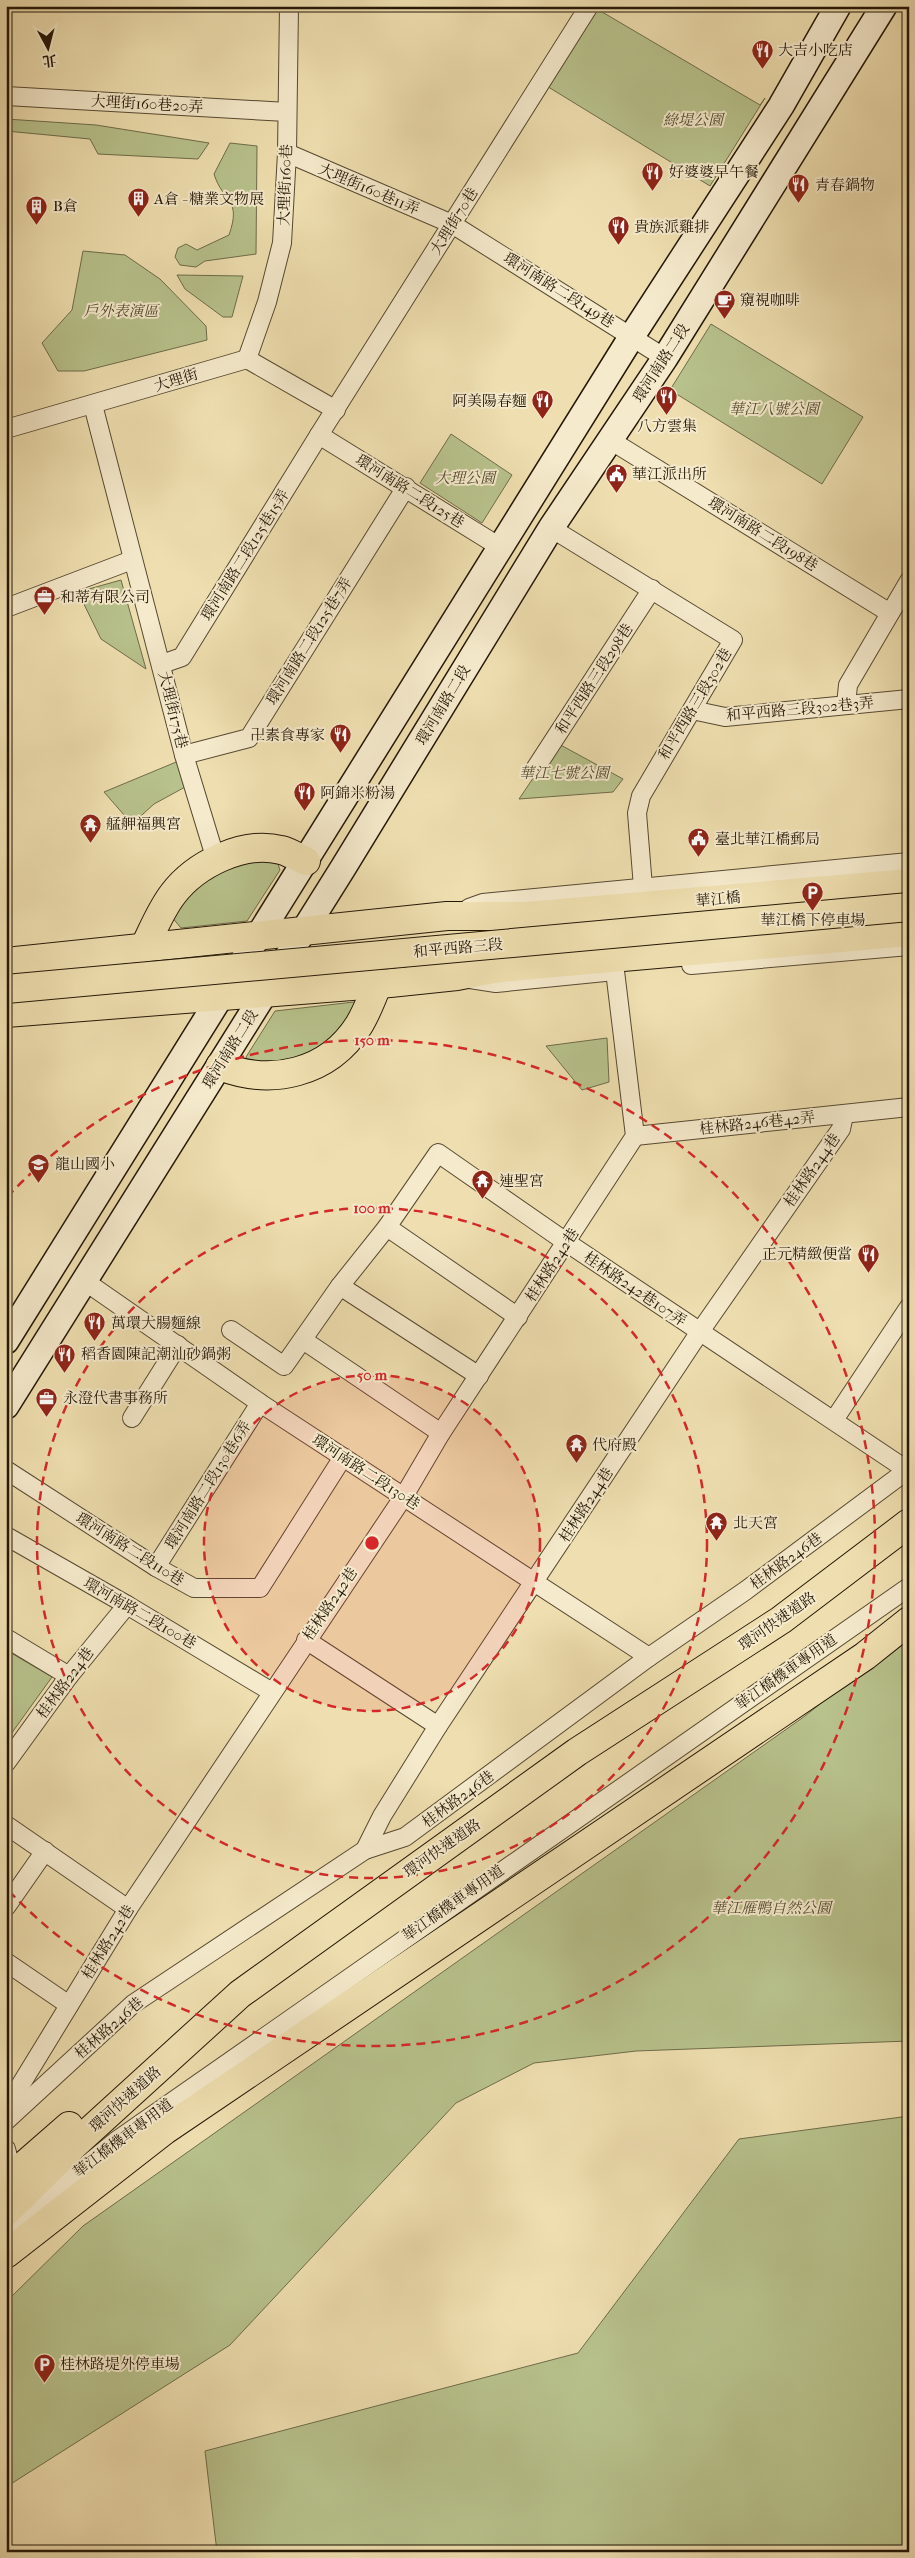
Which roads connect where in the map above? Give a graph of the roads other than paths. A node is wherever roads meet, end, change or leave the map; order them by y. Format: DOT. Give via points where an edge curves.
graph roads {
  1 [pos="289,6"];
  2 [pos="589,6"];
  3 [pos="838,6"];
  4 [pos="884,6"];
  5 [pos="6,96"];
  6 [pos="287,112"];
  7 [pos="287,154"];
  8 [pos="452,224"];
  9 [pos="632,336"];
  10 [pos="665,358"];
  11 [pos="247,359"];
  12 [pos="93,405"];
  13 [pos="336,410"];
  14 [pos="6,429"];
  15 [pos="319,435"];
  16 [pos="610,440"];
  17 [pos="406,488"];
  18 [pos="551,528"];
  19 [pos="500,547"];
  20 [pos="132,560"];
  21 [pos="909,581"];
  22 [pos="652,589"];
  23 [pos="6,608"];
  24 [pos="890,613"];
  25 [pos="162,664"];
  26 [pos="909,699"];
  27 [pos="846,704"];
  28 [pos="692,710"];
  29 [pos="184,755"];
  30 [pos="536,769"];
  31 [pos="216,860"];
  32 [pos="306,861"];
  33 [pos="909,862"];
  34 [pos="909,883"];
  35 [pos="643,887"];
  36 [pos="909,907"];
  37 [pos="446,916"];
  38 [pos="526,916"];
  39 [pos="303,932"];
  40 [pos="909,932"];
  41 [pos="258,936"];
  42 [pos="909,946"];
  43 [pos="144,948"];
  44 [pos="6,962"];
  45 [pos="615,971"];
  46 [pos="457,976"];
  47 [pos="378,983"];
  48 [pos="6,989"];
  49 [pos="266,991"];
  50 [pos="222,994"];
  51 [pos="6,1013"];
  52 [pos="220,1066"];
  53 [pos="909,1107"];
  54 [pos="844,1115"];
  55 [pos="635,1136"];
  56 [pos="387,1227"];
  57 [pos="566,1242"];
  58 [pos="86,1282"];
  59 [pos="340,1286"];
  60 [pos="909,1307"];
  61 [pos="518,1318"];
  62 [pos="231,1330"];
  63 [pos="699,1332"];
  64 [pos="303,1340"];
  65 [pos="6,1341"];
  66 [pos="178,1345"];
  67 [pos="479,1376"];
  68 [pos="260,1403"];
  69 [pos="6,1406"];
  70 [pos="132,1418"];
  71 [pos="834,1420"];
  72 [pos="441,1434"];
  73 [pos="343,1457"];
  74 [pos="6,1470"];
  75 [pos="908,1470"];
  76 [pos="404,1496"];
  77 [pos="909,1523"];
  78 [pos="6,1536"];
  79 [pos="156,1567"];
  80 [pos="535,1582"];
  81 [pos="909,1587"];
  82 [pos="127,1605"];
  83 [pos="909,1621"];
  84 [pos="6,1638"];
  85 [pos="306,1640"];
  86 [pos="649,1657"];
  87 [pos="69,1676"];
  88 [pos="272,1692"];
  89 [pos="438,1726"];
  90 [pos="6,1763"];
  91 [pos="6,1825"];
  92 [pos="365,1850"];
  93 [pos="46,1851"];
  94 [pos="6,1907"];
  95 [pos="128,1909"];
  96 [pos="6,1962"];
  97 [pos="240,1994"];
  98 [pos="69,2005"];
  99 [pos="11,2090"];
  100 [pos="6,2114"];
  101 [pos="6,2121"];
  102 [pos="6,2149"];
  103 [pos="6,2167"];
  104 [pos="6,2181"];
  105 [pos="6,2212"];
  106 [pos="6,2231"];
  107 [pos="6,2254"];
  1 -- 6 [label="street, 大理街160巷"];
  2 -- 8 [label="street, 大理街70巷"];
  3 -- 9 [label="street" via="780,106"];
  4 -- 10 [label="street, 環河南路二段"];
  5 -- 6 [label="street, 大理街160巷20弄"];
  6 -- 7 [label="street, 大理街160巷"];
  7 -- 8 [label="street, 大理街160巷11弄"];
  7 -- 11 [label="street, 大理街160巷" via="282,243 267,302"];
  8 -- 9 [label="street, 環河南路二段149巷"];
  8 -- 13 [label="street, 大理街70巷"];
  9 -- 10 [label="street, 環河南路二段149巷"];
  9 -- 19 [label="street"];
  10 -- 16 [label="street, 環河南路二段"];
  11 -- 12 [label="street, 大理街"];
  11 -- 13 [label="street"];
  12 -- 14 [label="street, 大理街"];
  12 -- 20 [label="street, 大理街175巷"];
  13 -- 15 [label="street, 大理街70巷"];
  15 -- 17 [label="street, 環河南路二段125巷"];
  15 -- 25 [label="street, 環河南路二段125巷15弄" via="182,657"];
  16 -- 18 [label="street, 環河南路二段"];
  16 -- 24 [label="street, 環河南路二段198巷"];
  17 -- 19 [label="street, 環河南路二段125巷"];
  17 -- 29 [label="street, 環河南路二段125巷7弄" via="249,738"];
  18 -- 22 [label="street, 和平西路三段302巷"];
  18 -- 39 [label="street, 環河南路二段"];
  19 -- 32 [label="street"];
  20 -- 23 [label="street"];
  20 -- 25 [label="street, 大理街175巷"];
  21 -- 24 [label="street"];
  22 -- 28 [label="street, 和平西路三段302巷" via="733,640"];
  22 -- 30 [label="street, 和平西路三段298巷"];
  24 -- 27 [label="street" via="848,685"];
  25 -- 29 [label="street, 大理街175巷"];
  26 -- 27 [label="street, 和平西路三段302巷3弄"];
  27 -- 28 [label="street, 和平西路三段302巷3弄" via="725,717"];
  28 -- 35 [label="street, 和平西路三段302巷" via="638,804"];
  29 -- 31 [label="street, 大理街175巷"];
  31 -- 32 [label="main road" via="264,849 281,850"];
  31 -- 43 [label="main road" via="185,881 173,894"];
  32 -- 41 [label="street"];
  33 -- 35 [label="street, 和平西路三段"];
  34 -- 38 [label="main road, 華江橋"];
  35 -- 37 [label="street, 和平西路三段" via="483,903"];
  36 -- 48 [label="main road, 和平西路三段, bridge"];
  37 -- 38 [label="main road, 和平西路三段"];
  37 -- 39 [label="main road, 和平西路三段"];
  39 -- 41 [label="main road, 和平西路三段"];
  39 -- 49 [label="street, 環河南路二段"];
  40 -- 46 [label="main road, 和平西路三段" via="531,965"];
  41 -- 43 [label="main road, 和平西路三段"];
  41 -- 50 [label="street"];
  42 -- 45 [label="street, 和平西路三段"];
  43 -- 44 [label="main road, 和平西路三段"];
  45 -- 46 [label="street, 和平西路三段" via="496,983"];
  45 -- 55 [label="street"];
  46 -- 47 [label="main road, 和平西路三段"];
  47 -- 49 [label="main road, 和平西路三段"];
  47 -- 52 [label="main road" via="358,1026 336,1052 322,1061 290,1074 272,1076 238,1073"];
  49 -- 50 [label="main road, 和平西路三段"];
  49 -- 52 [label="street, 環河南路二段"];
  50 -- 51 [label="main road, 和平西路三段"];
  50 -- 65 [label="street"];
  52 -- 58 [label="street, 環河南路二段"];
  53 -- 54 [label="street, 桂林路246巷42弄"];
  54 -- 55 [label="street, 桂林路246巷42弄"];
  54 -- 63 [label="street, 桂林路244巷" via="841,1129"];
  55 -- 57 [label="street, 桂林路242巷"];
  56 -- 57 [label="street, 桂林路242巷107弄" via="438,1153"];
  56 -- 59 [label="street, 桂林路242巷107弄"];
  56 -- 61 [label="street"];
  57 -- 61 [label="street, 桂林路242巷"];
  57 -- 63 [label="street, 桂林路242巷107弄"];
  58 -- 66 [label="street, 環河南路二段130巷"];
  58 -- 69 [label="street, 環河南路二段"];
  59 -- 64 [label="street, 桂林路242巷107弄"];
  59 -- 67 [label="street"];
  60 -- 71 [label="street"];
  61 -- 67 [label="street, 桂林路242巷"];
  62 -- 64 [label="street, 桂林路242巷107弄" via="284,1366"];
  63 -- 71 [label="street, 桂林路242巷107弄"];
  63 -- 80 [label="street, 桂林路244巷"];
  64 -- 72 [label="street"];
  66 -- 68 [label="street, 環河南路二段130巷"];
  66 -- 70 [label="street"];
  67 -- 72 [label="street, 桂林路242巷"];
  68 -- 73 [label="street, 環河南路二段130巷"];
  68 -- 79 [label="street, 環河南路二段130巷6弄"];
  71 -- 75 [label="street, 桂林路242巷107弄"];
  72 -- 76 [label="street, 桂林路242巷"];
  73 -- 76 [label="street, 環河南路二段130巷"];
  73 -- 79 [label="street, 環河南路二段110巷" via="260,1588 194,1588"];
  74 -- 79 [label="street, 環河南路二段110巷"];
  75 -- 86 [label="street, 桂林路246巷" via="745,1591"];
  76 -- 80 [label="street, 環河南路二段130巷"];
  76 -- 85 [label="street, 桂林路242巷"];
  77 -- 97 [label="main road, 環河快速道路" via="781,1620 577,1752"];
  78 -- 82 [label="street, 環河南路二段100巷"];
  80 -- 86 [label="street, 環河南路二段130巷"];
  80 -- 89 [label="street, 桂林路244巷"];
  81 -- 106 [label="street, 華江橋機車專用道" via="116,2141"];
  82 -- 87 [label="street, 桂林路224巷"];
  82 -- 88 [label="street, 環河南路二段100巷"];
  83 -- 107 [label="main road" via="864,1656 165,2130"];
  84 -- 87 [label="street"];
  85 -- 88 [label="street, 桂林路242巷"];
  85 -- 89 [label="street"];
  86 -- 92 [label="street, 桂林路246巷" via="405,1837"];
  87 -- 90 [label="street, 桂林路224巷"];
  88 -- 95 [label="street, 桂林路242巷"];
  89 -- 92 [label="street, 桂林路244巷" via="382,1816"];
  91 -- 93 [label="street"];
  92 -- 101 [label="street, 桂林路246巷" via="133,2004"];
  93 -- 94 [label="street"];
  93 -- 95 [label="street"];
  95 -- 98 [label="street, 桂林路242巷"];
  96 -- 98 [label="street"];
  97 -- 104 [label="main road" via="133,2071"];
  97 -- 105 [label="main road, 環河快速道路" via="73,2146"];
  98 -- 99 [label="street, 桂林路242巷"];
  99 -- 100 [label="street, 桂林路242巷"];
  102 -- 103 [label="street" via="10,2164"];
}
